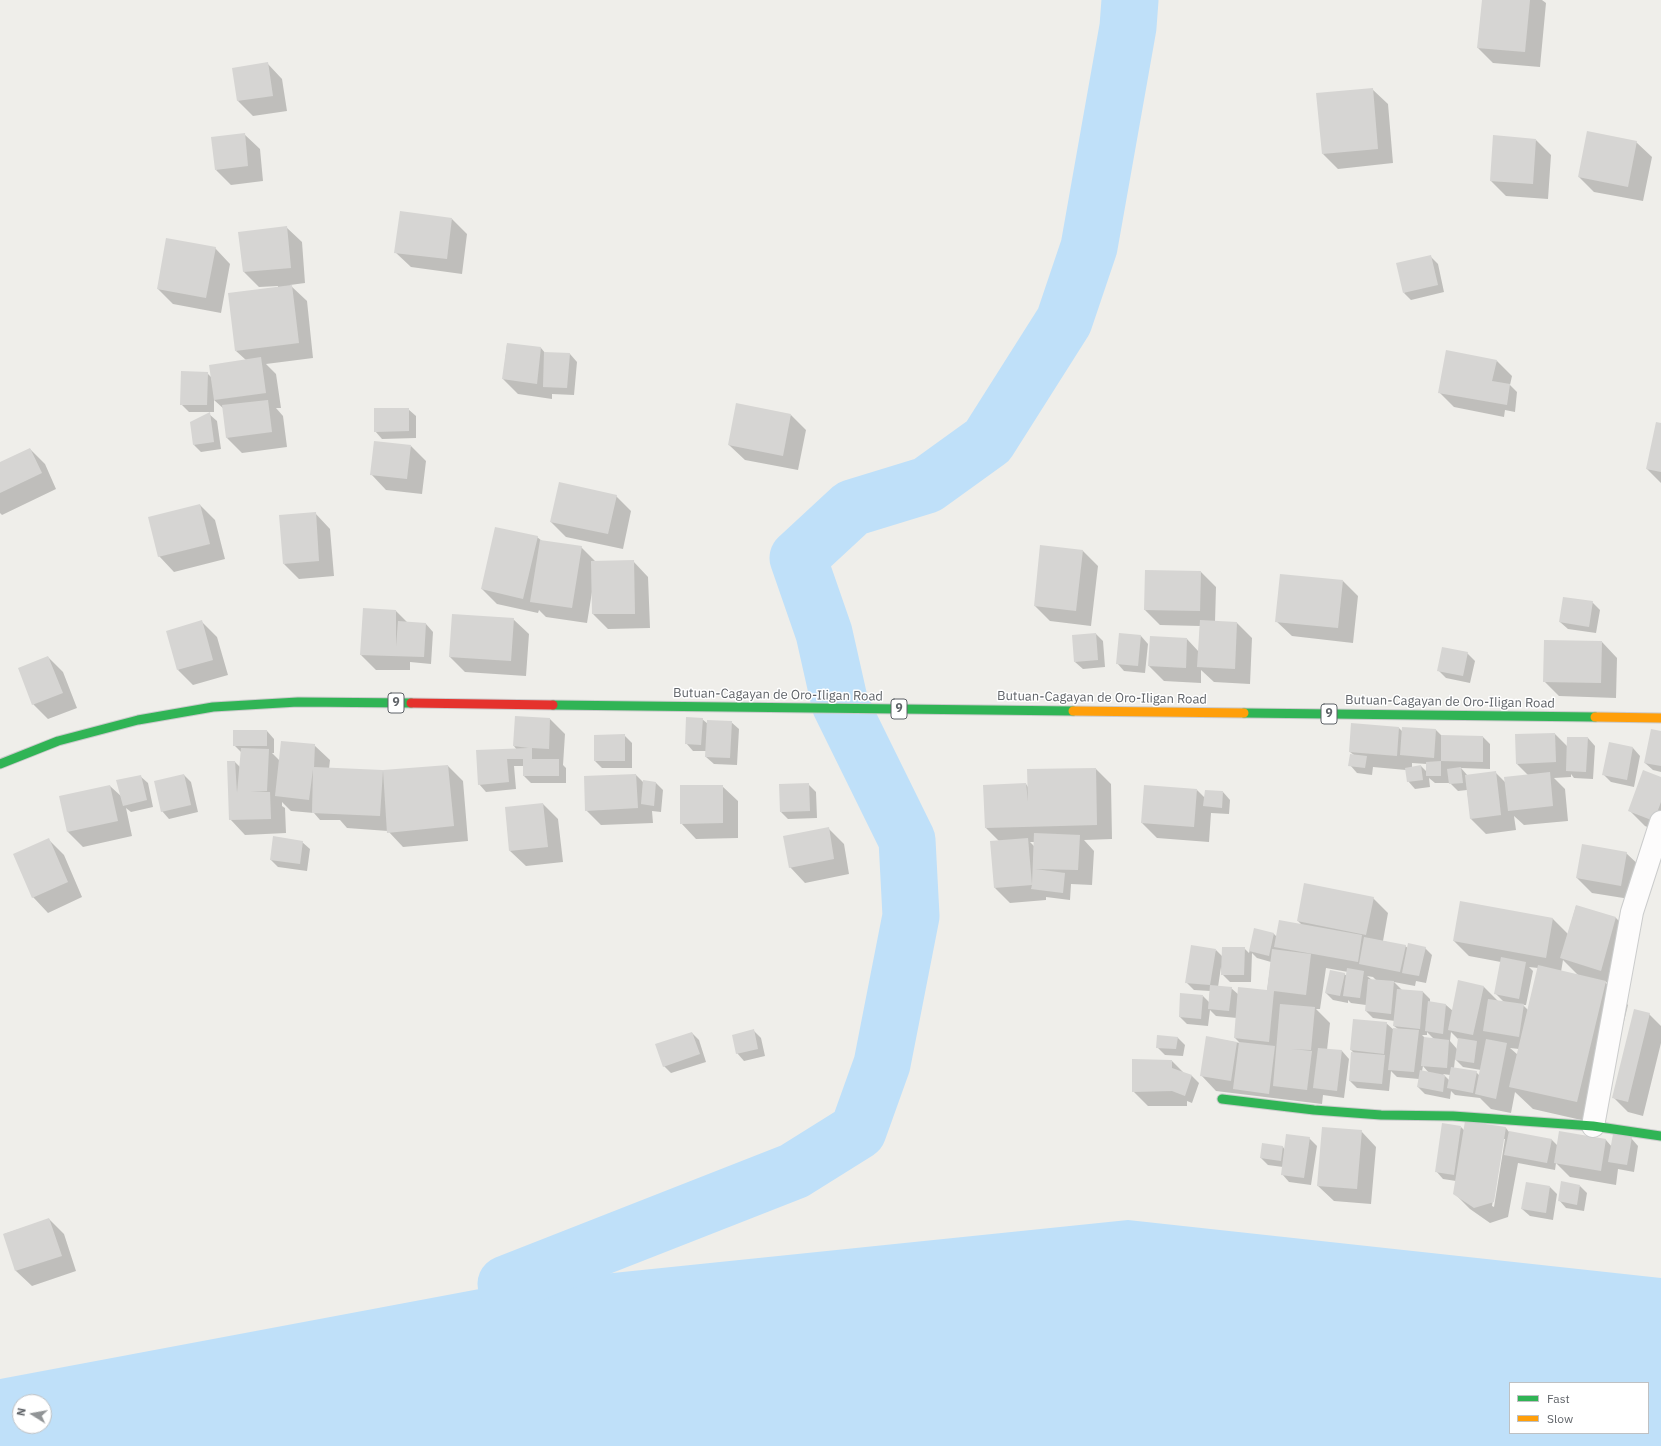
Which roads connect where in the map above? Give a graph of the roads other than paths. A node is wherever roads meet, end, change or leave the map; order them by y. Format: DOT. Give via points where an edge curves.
graph roads {
  1 [pos="1661,718"];
  2 [pos="0,764"];
  3 [pos="1661,822"];
  4 [pos="1222,1099"];
  5 [pos="1593,1126"];
  6 [pos="1661,1136"];
  1 -- 2 [label="main road, Butuan-Cagayan de Oro-Iligan Road / 9" via="298,702 212,707 130,722 58,741"];
  3 -- 5 [label="street" via="1632,912"];
  4 -- 5 [label="main road" via="1381,1115 1453,1116"];
  5 -- 6 [label="main road"];
}
